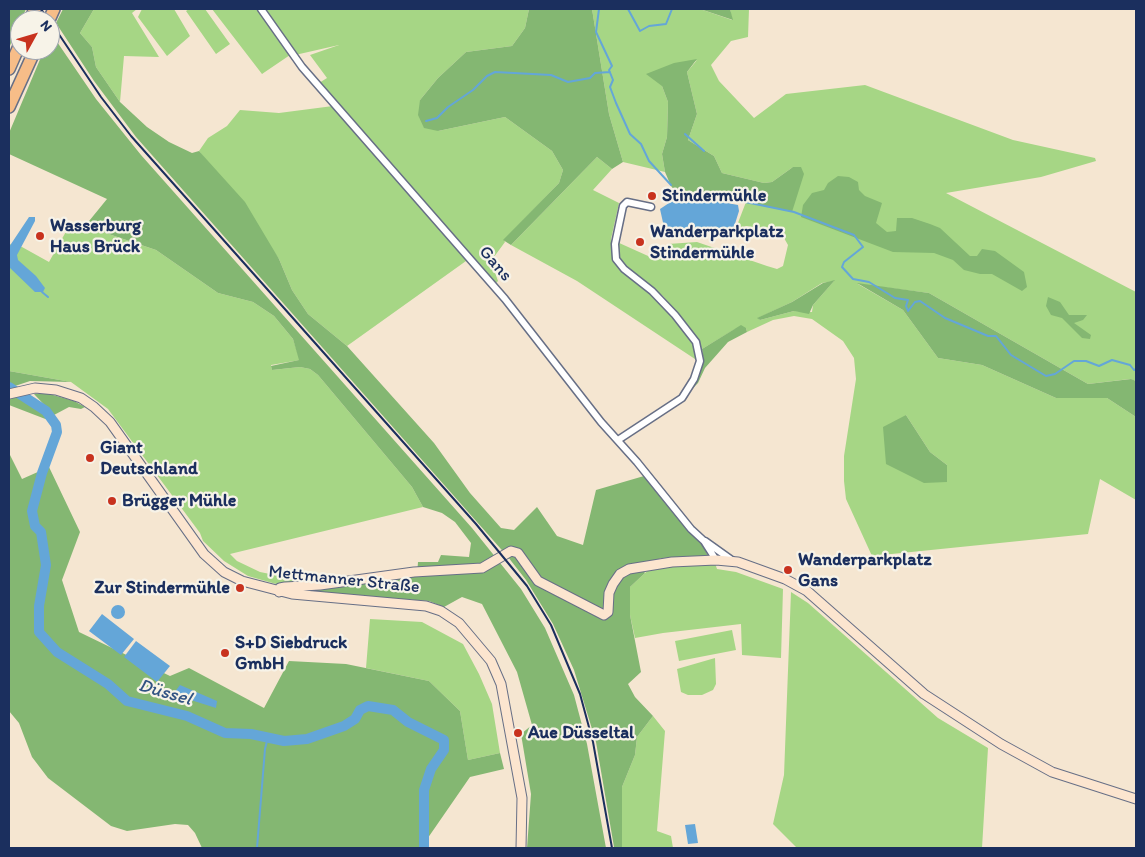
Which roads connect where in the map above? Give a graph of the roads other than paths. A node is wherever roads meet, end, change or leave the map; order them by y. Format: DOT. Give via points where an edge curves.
graph roads {
  1 [pos="261,9"];
  2 [pos="30,60"];
  3 [pos="9,108"];
  4 [pos="651,207"];
  5 [pos="9,394"];
  6 [pos="618,440"];
  7 [pos="704,541"];
  8 [pos="716,560"];
  9 [pos="733,561"];
  10 [pos="279,592"];
  11 [pos="1136,799"];
  12 [pos="521,848"];
  1 -- 6 [label="street, Gans" via="302,68 499,292"];
  2 -- 3 [label="highway"];
  4 -- 6 [label="street" via="626,202 623,206 615,244 616,259 675,315 696,342 700,361 682,398"];
  5 -- 10 [label="street, Mettmanner Straße" via="46,389 66,392 94,407 110,422 204,554 224,572"];
  6 -- 7 [label="street, Gans"];
  7 -- 8 [label="street, Gans"];
  7 -- 9 [label="street, Gans"];
  8 -- 9 [label="street"];
  8 -- 10 [label="street" via="649,564 628,569 613,584 608,612 604,615 538,581 518,553 511,551 482,568 414,572 285,587"];
  9 -- 11 [label="street" via="785,579 806,592 924,694 1001,744 1052,772"];
  10 -- 12 [label="street, Mettmanner Straße" via="426,606 451,616 470,634 496,670 504,698 522,798"];
}
